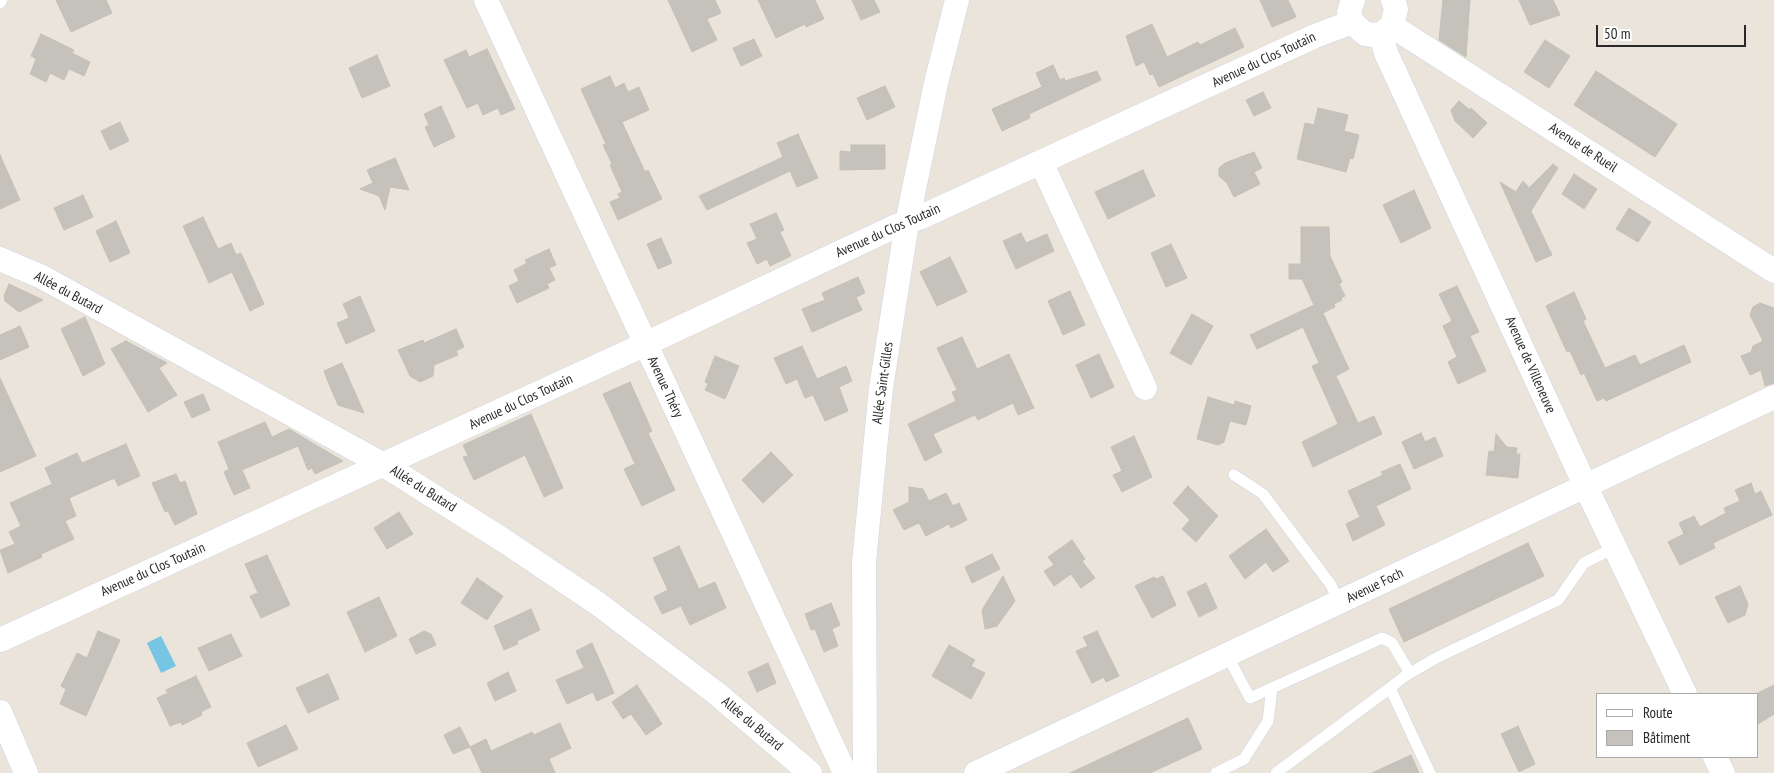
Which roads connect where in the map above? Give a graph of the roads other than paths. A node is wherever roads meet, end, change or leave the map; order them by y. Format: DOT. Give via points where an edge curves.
graph roads {
  1 [pos="2,0"];
  2 [pos="486,0"];
  3 [pos="957,0"];
  4 [pos="1395,1"];
  5 [pos="0,4"];
  6 [pos="1352,11"];
  7 [pos="1387,30"];
  8 [pos="1041,162"];
  9 [pos="907,223"];
  10 [pos="0,260"];
  11 [pos="1774,271"];
  12 [pos="645,344"];
  13 [pos="1145,388"];
  14 [pos="1774,397"];
  15 [pos="384,465"];
  16 [pos="1234,475"];
  17 [pos="1585,485"];
  18 [pos="1614,548"];
  19 [pos="1339,603"];
  20 [pos="0,640"];
  21 [pos="1227,655"];
  22 [pos="1410,673"];
  23 [pos="1272,688"];
  24 [pos="1390,688"];
  25 [pos="1685,693"];
  26 [pos="0,712"];
  27 [pos="1716,758"];
  28 [pos="1281,772"];
  29 [pos="26,773"];
  30 [pos="810,773"];
  31 [pos="845,773"];
  32 [pos="866,773"];
  33 [pos="976,773"];
  34 [pos="1216,773"];
  35 [pos="1430,773"];
  36 [pos="1723,773"];
  1 -- 5 [label="lane"];
  2 -- 12 [label="street, Avenue Théry"];
  3 -- 9 [label="street, Allée Saint-Gilles"];
  4 -- 7 [label="street" via="1396,18"];
  6 -- 7 [label="street, Avenue du Clos Toutain" via="1365,34"];
  6 -- 8 [label="street, Avenue du Clos Toutain" via="1310,38"];
  7 -- 11 [label="street, Avenue de Rueil"];
  7 -- 17 [label="street, Avenue de Villeneuve" via="1386,53"];
  8 -- 9 [label="street, Avenue du Clos Toutain"];
  8 -- 13 [label="street"];
  9 -- 12 [label="street, Avenue du Clos Toutain"];
  9 -- 32 [label="street, Allée Saint-Gilles" via="881,388 864,562"];
  10 -- 15 [label="street, Allée du Butard" via="42,278"];
  12 -- 15 [label="street, Avenue du Clos Toutain"];
  12 -- 31 [label="street, Avenue Théry"];
  14 -- 17 [label="street, Avenue Foch"];
  15 -- 20 [label="street, Avenue du Clos Toutain"];
  15 -- 30 [label="street, Allée du Butard" via="597,603 716,693"];
  16 -- 19 [label="lane" via="1264,494 1331,585"];
  17 -- 18 [label="street, Avenue de Villeneuve"];
  17 -- 19 [label="street, Avenue Foch"];
  18 -- 22 [label="lane" via="1584,563 1558,600"];
  18 -- 25 [label="street, Avenue de Villeneuve"];
  19 -- 21 [label="street, Avenue Foch"];
  21 -- 23 [label="lane" via="1250,698"];
  21 -- 33 [label="street, Avenue Foch"];
  22 -- 23 [label="lane" via="1392,643 1382,638"];
  22 -- 24 [label="lane"];
  23 -- 34 [label="lane" via="1268,721 1244,759"];
  24 -- 28 [label="lane"];
  24 -- 35 [label="lane"];
  26 -- 29 [label="street"];
  27 -- 36 [label="street"];
}
